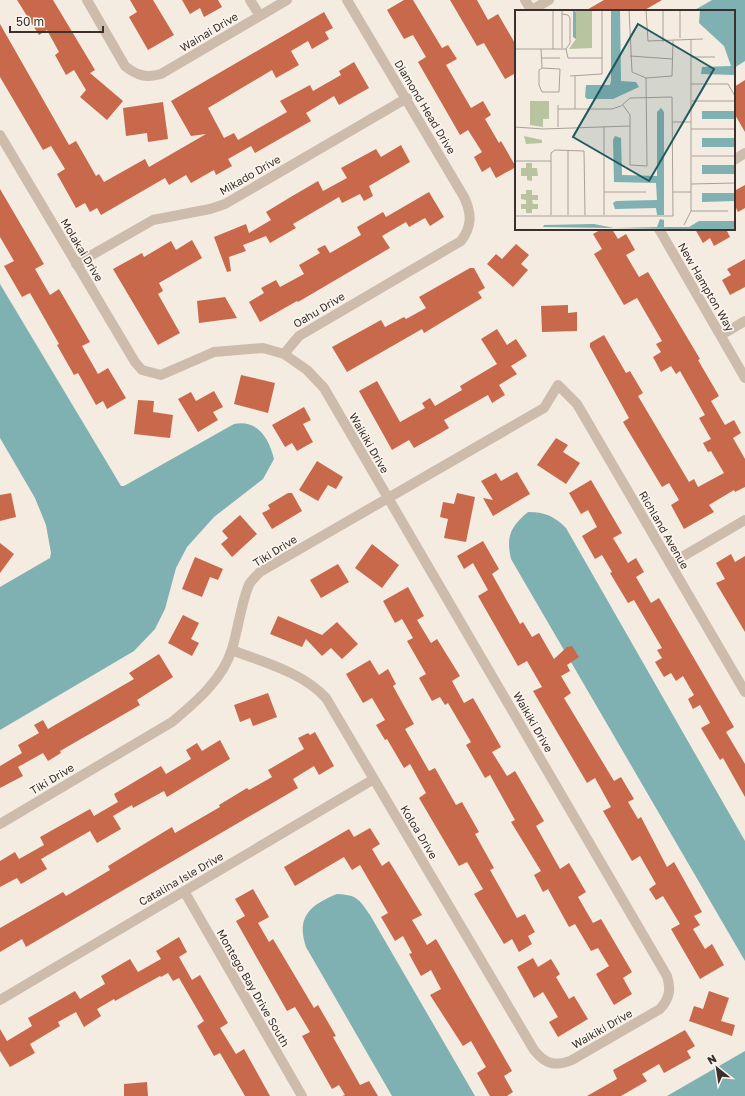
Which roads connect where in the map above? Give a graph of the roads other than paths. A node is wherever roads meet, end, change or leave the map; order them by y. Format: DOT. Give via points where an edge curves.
graph roads {
  1 [pos="86,0"];
  2 [pos="250,0"];
  3 [pos="288,0"];
  4 [pos="347,0"];
  5 [pos="525,0"];
  6 [pos="550,0"];
  7 [pos="531,10"];
  8 [pos="534,10"];
  9 [pos="260,16"];
  10 [pos="407,98"];
  11 [pos="0,134"];
  12 [pos="745,153"];
  13 [pos="735,159"];
  14 [pos="469,229"];
  15 [pos="660,230"];
  16 [pos="76,264"];
  17 [pos="745,321"];
  18 [pos="721,335"];
  19 [pos="284,354"];
  20 [pos="745,378"];
  21 [pos="558,385"];
  22 [pos="388,499"];
  23 [pos="745,520"];
  24 [pos="670,564"];
  25 [pos="232,650"];
  26 [pos="745,692"];
  27 [pos="374,779"];
  28 [pos="0,824"];
  29 [pos="184,891"];
  30 [pos="0,1000"];
  31 [pos="552,1064"];
  32 [pos="302,1096"];
  1 -- 9 [label="street, Wainai Drive" via="125,66 142,76 151,77 161,74"];
  2 -- 9 [label="street"];
  3 -- 9 [label="street, Wainai Drive"];
  4 -- 10 [label="street, Diamond Head Drive"];
  5 -- 7 [label="street"];
  6 -- 8 [label="street"];
  10 -- 14 [label="street, Diamond Head Drive" via="464,197 471,212"];
  10 -- 16 [label="street, Mikado Drive" via="225,204 153,220"];
  11 -- 16 [label="street, Molakai Drive"];
  12 -- 13 [label="street"];
  14 -- 19 [label="street, Oahu Drive" via="460,241 299,336"];
  15 -- 18 [label="street, New Hampton Way"];
  16 -- 19 [label="street, Molakai Drive" via="142,370 161,375 214,352 263,348"];
  17 -- 18 [label="street"];
  18 -- 20 [label="street, New Hampton Way"];
  19 -- 22 [label="street, Waikiki Drive" via="307,370 324,388"];
  21 -- 22 [label="street, Tiki Drive" via="544,408"];
  21 -- 24 [label="street, Richland Avenue" via="577,404"];
  22 -- 25 [label="street, Tiki Drive" via="260,572 249,584"];
  22 -- 31 [label="street, Waikiki Drive" via="668,976 670,992 667,1002 660,1008 572,1060"];
  23 -- 24 [label="street"];
  24 -- 26 [label="street, Richland Avenue"];
  25 -- 27 [label="street, Koloa Drive" via="298,676 316,687 326,698"];
  25 -- 28 [label="street, Tiki Drive" via="222,670 207,690 172,722"];
  27 -- 29 [label="street, Catalina Isle Drive"];
  27 -- 31 [label="street, Koloa Drive" via="534,1050 541,1059"];
  29 -- 30 [label="street, Catalina Isle Drive"];
  29 -- 32 [label="street, Montego Bay Drive South"];
}
